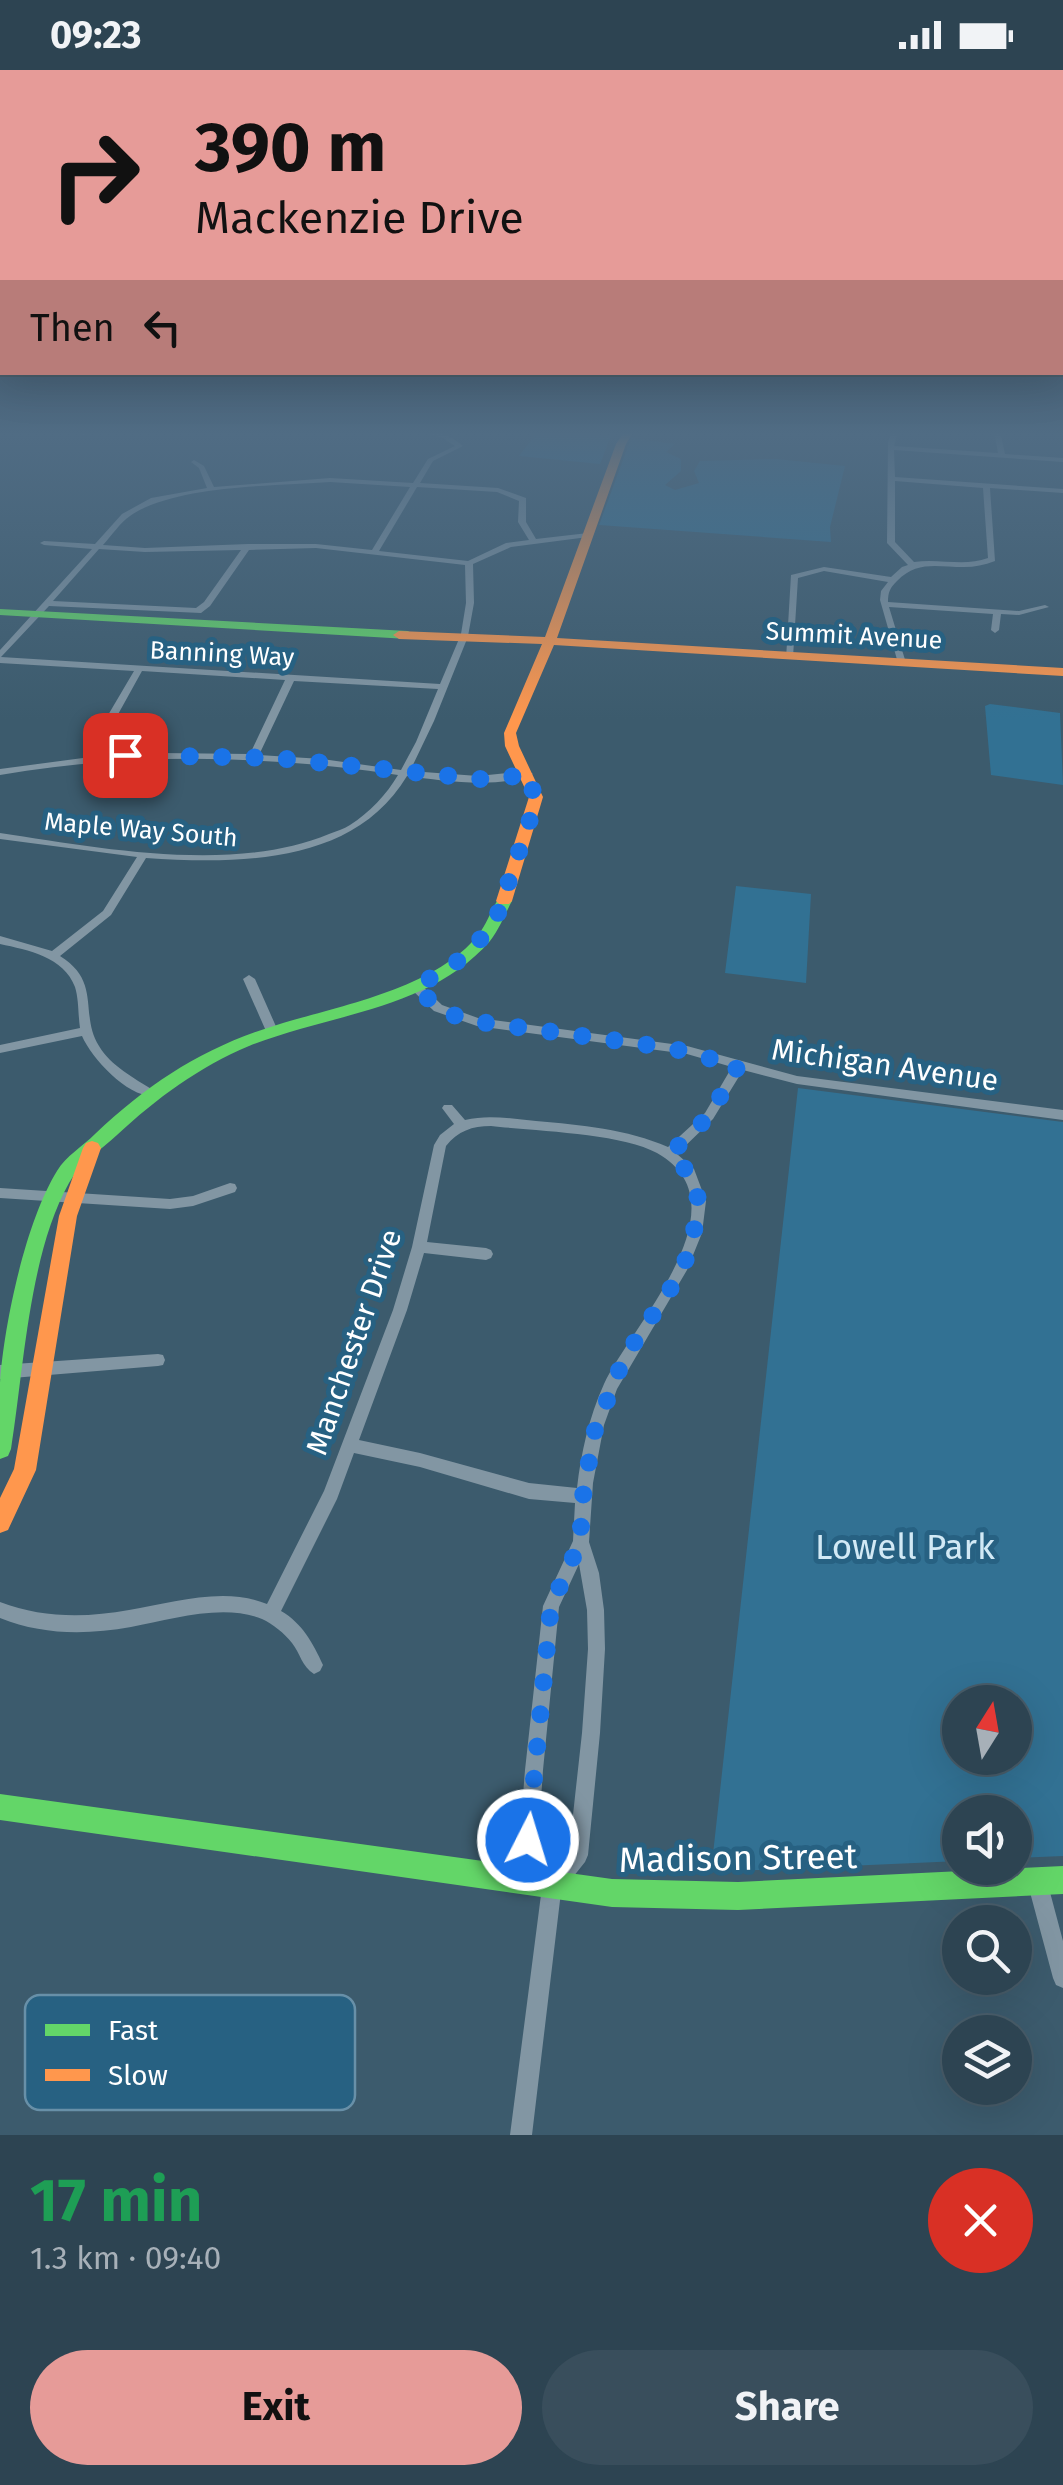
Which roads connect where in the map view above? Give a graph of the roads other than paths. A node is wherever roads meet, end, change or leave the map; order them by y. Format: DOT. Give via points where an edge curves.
graph roads {
  1 [pos="116,527"];
  2 [pos="390,527"];
  3 [pos="525,527"];
  4 [pos="591,527"];
  5 [pos="890,527"];
  6 [pos="989,527"];
  7 [pos="588,536"];
  8 [pos="533,540"];
  9 [pos="44,543"];
  10 [pos="248,546"];
  11 [pos="97,548"];
  12 [pos="376,551"];
  13 [pos="469,563"];
  14 [pos="912,564"];
  15 [pos="788,569"];
  16 [pos="799,574"];
  17 [pos="892,580"];
  18 [pos="885,604"];
  19 [pos="1045,607"];
  20 [pos="41,609"];
  21 [pos="0,612"];
  22 [pos="997,612"];
  23 [pos="995,630"];
  24 [pos="464,637"];
  25 [pos="549,642"];
  26 [pos="0,657"];
  27 [pos="789,657"];
  28 [pos="902,663"];
  29 [pos="140,668"];
  30 [pos="1063,672"];
  31 [pos="291,678"];
  32 [pos="442,687"];
  33 [pos="103,756"];
  34 [pos="254,756"];
  35 [pos="404,771"];
  36 [pos="0,772"];
  37 [pos="528,774"];
  38 [pos="0,836"];
  39 [pos="144,854"];
  40 [pos="0,940"];
  41 [pos="54,954"];
  42 [pos="249,979"];
  43 [pos="416,987"];
  44 [pos="272,1030"];
  45 [pos="86,1031"];
  46 [pos="0,1049"];
  47 [pos="738,1066"];
  48 [pos="149,1093"];
  49 [pos="448,1108"];
  50 [pos="1063,1115"];
  51 [pos="462,1125"];
  52 [pos="92,1148"];
  53 [pos="670,1154"];
  54 [pos="230,1188"];
  55 [pos="0,1193"];
  56 [pos="52,1196"];
  57 [pos="74,1198"];
  58 [pos="419,1247"];
  59 [pos="486,1254"];
  60 [pos="158,1360"];
  61 [pos="44,1368"];
  62 [pos="7,1372"];
  63 [pos="348,1445"];
  64 [pos="0,1450"];
  65 [pos="583,1496"];
  66 [pos="0,1522"];
  67 [pos="580,1542"];
  68 [pos="0,1610"];
  69 [pos="271,1613"];
  70 [pos="314,1665"];
  71 [pos="0,1806"];
  72 [pos="1063,1880"];
  73 [pos="1037,1881"];
  74 [pos="552,1886"];
  75 [pos="1063,1978"];
  76 [pos="521,2135"];
  1 -- 11 [label="street"];
  2 -- 12 [label="street"];
  3 -- 8 [label="street"];
  4 -- 7 [label="street"];
  5 -- 14 [label="street" via="890,543"];
  6 -- 14 [label="street" via="992,559"];
  7 -- 8 [label="street"];
  7 -- 25 [label="street"];
  8 -- 13 [label="street"];
  9 -- 11 [label="street"];
  10 -- 11 [label="street"];
  10 -- 12 [label="street"];
  10 -- 20 [label="street" via="198,610"];
  11 -- 20 [label="street"];
  12 -- 13 [label="street"];
  13 -- 24 [label="street"];
  14 -- 17 [label="street"];
  15 -- 16 [label="street"];
  16 -- 17 [label="street" via="831,570"];
  16 -- 27 [label="street" via="791,584"];
  17 -- 18 [label="street"];
  18 -- 22 [label="street"];
  18 -- 28 [label="street"];
  19 -- 22 [label="street"];
  20 -- 21 [label="street, Summit Avenue"];
  20 -- 24 [label="street, Summit Avenue"];
  20 -- 26 [label="street"];
  22 -- 23 [label="street"];
  24 -- 25 [label="street, Summit Avenue"];
  24 -- 32 [label="street, Maple Way South"];
  25 -- 27 [label="street, Summit Avenue"];
  25 -- 37 [label="street" via="510,733"];
  26 -- 29 [label="street, Banning Way"];
  27 -- 28 [label="street, Summit Avenue"];
  28 -- 30 [label="street, Summit Avenue"];
  29 -- 31 [label="street, Banning Way"];
  29 -- 33 [label="street" via="106,726"];
  31 -- 32 [label="street, Banning Way"];
  31 -- 34 [label="street"];
  32 -- 35 [label="street, Maple Way South"];
  33 -- 34 [label="street"];
  33 -- 36 [label="street"];
  34 -- 35 [label="street"];
  35 -- 37 [label="street" via="490,780"];
  35 -- 39 [label="street, Maple Way South" via="379,807 309,845 235,859"];
  37 -- 43 [label="street" via="536,802 495,922 466,956"];
  38 -- 39 [label="street, Maple Way South"];
  39 -- 41 [label="street" via="107,913"];
  40 -- 41 [label="street"];
  41 -- 45 [label="street" via="79,982"];
  42 -- 44 [label="street"];
  43 -- 44 [label="street"];
  43 -- 47 [label="street, Michigan Avenue" via="438,1008 465,1020 671,1048"];
  44 -- 48 [label="street" via="212,1054"];
  45 -- 46 [label="street"];
  45 -- 48 [label="street" via="101,1058"];
  47 -- 50 [label="street, Michigan Avenue" via="797,1080"];
  47 -- 53 [label="street" via="709,1116"];
  48 -- 52 [label="street"];
  49 -- 51 [label="street"];
  51 -- 53 [label="street" via="491,1120 616,1138"];
  51 -- 58 [label="street, Manchester Drive" via="440,1145"];
  52 -- 56 [label="street" via="78,1156"];
  52 -- 57 [label="street"];
  53 -- 65 [label="street" via="698,1192 693,1242 611,1385"];
  54 -- 57 [label="street" via="170,1204"];
  55 -- 56 [label="street"];
  56 -- 57 [label="street"];
  56 -- 62 [label="street"];
  57 -- 61 [label="street"];
  58 -- 59 [label="street"];
  58 -- 63 [label="street, Manchester Drive"];
  60 -- 61 [label="street"];
  61 -- 62 [label="street"];
  61 -- 66 [label="street" via="26,1470"];
  62 -- 64 [label="street"];
  63 -- 65 [label="street" via="528,1491"];
  63 -- 69 [label="street, Manchester Drive" via="319,1522"];
  65 -- 67 [label="street"];
  67 -- 74 [label="street" via="596,1634 579,1845"];
  67 -- 74 [label="street" via="551,1606 528,1846"];
  68 -- 69 [label="street" via="93,1624 203,1604"];
  69 -- 70 [label="street" via="299,1632"];
  71 -- 74 [label="street, Madison Street"];
  72 -- 73 [label="street, Madison Street"];
  73 -- 74 [label="street, Madison Street" via="738,1896"];
  73 -- 75 [label="street"];
  74 -- 76 [label="street"];
}
